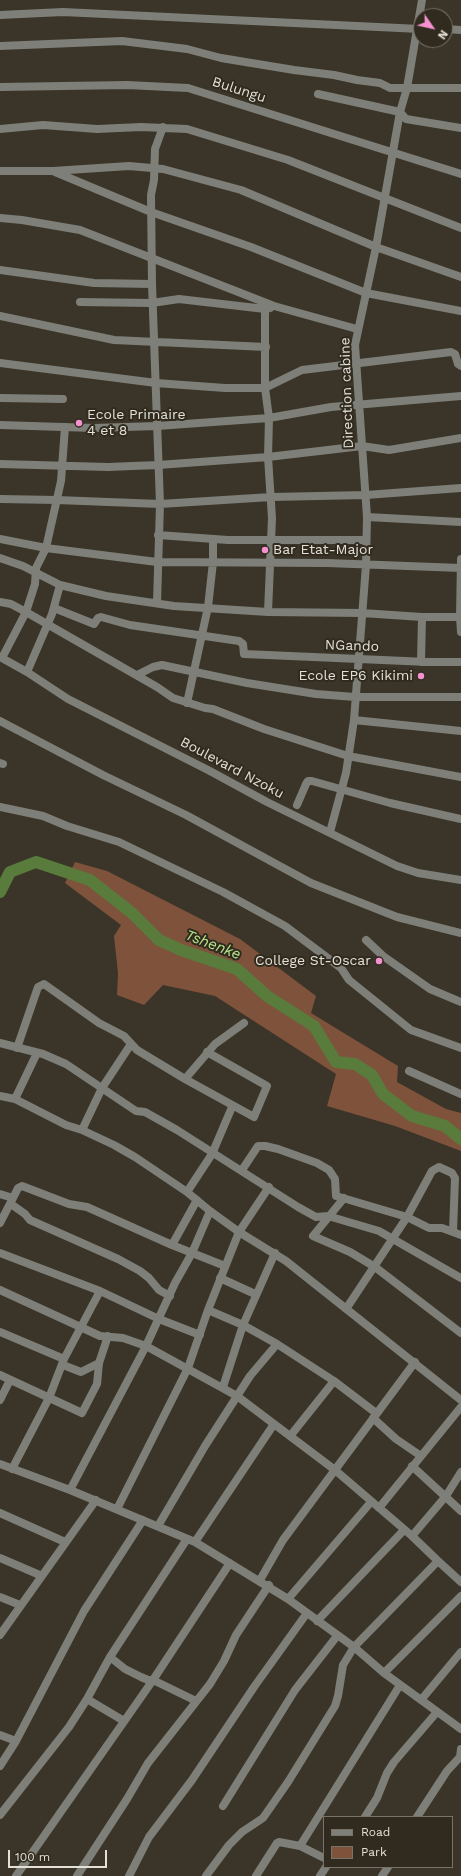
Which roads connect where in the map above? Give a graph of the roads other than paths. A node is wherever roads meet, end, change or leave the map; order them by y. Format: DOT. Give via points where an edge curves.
graph roads {
  1 [pos="0,15"];
  2 [pos="413,29"];
  3 [pos="1,44"];
  4 [pos="415,48"];
  5 [pos="0,87"];
  6 [pos="407,88"];
  7 [pos="461,88"];
  8 [pos="318,94"];
  9 [pos="400,112"];
  10 [pos="163,127"];
  11 [pos="461,128"];
  12 [pos="0,129"];
  13 [pos="393,152"];
  14 [pos="155,168"];
  15 [pos="0,171"];
  16 [pos="53,171"];
  17 [pos="461,174"];
  18 [pos="384,199"];
  19 [pos="151,212"];
  20 [pos="0,218"];
  21 [pos="461,228"];
  22 [pos="376,247"];
  23 [pos="152,257"];
  24 [pos="0,270"];
  25 [pos="461,277"];
  26 [pos="152,284"];
  27 [pos="366,293"];
  28 [pos="80,302"];
  29 [pos="152,303"];
  30 [pos="274,306"];
  31 [pos="265,310"];
  32 [pos="461,311"];
  33 [pos="0,316"];
  34 [pos="357,329"];
  35 [pos="153,341"];
  36 [pos="266,347"];
  37 [pos="0,362"];
  38 [pos="356,363"];
  39 [pos="461,366"];
  40 [pos="156,383"];
  41 [pos="266,388"];
  42 [pos="461,396"];
  43 [pos="0,398"];
  44 [pos="63,399"];
  45 [pos="358,406"];
  46 [pos="268,418"];
  47 [pos="0,425"];
  48 [pos="156,426"];
  49 [pos="65,427"];
  50 [pos="461,438"];
  51 [pos="362,446"];
  52 [pos="268,457"];
  53 [pos="0,464"];
  54 [pos="63,464"];
  55 [pos="158,465"];
  56 [pos="461,488"];
  57 [pos="366,495"];
  58 [pos="271,497"];
  59 [pos="0,499"];
  60 [pos="57,500"];
  61 [pos="160,504"];
  62 [pos="367,517"];
  63 [pos="461,522"];
  64 [pos="158,535"];
  65 [pos="0,539"];
  66 [pos="213,539"];
  67 [pos="272,540"];
  68 [pos="366,540"];
  69 [pos="46,548"];
  70 [pos="0,558"];
  71 [pos="157,562"];
  72 [pos="213,562"];
  73 [pos="271,562"];
  74 [pos="366,565"];
  75 [pos="461,565"];
  76 [pos="36,572"];
  77 [pos="60,585"];
  78 [pos="0,602"];
  79 [pos="157,603"];
  80 [pos="208,607"];
  81 [pos="54,608"];
  82 [pos="26,612"];
  83 [pos="268,612"];
  84 [pos="362,613"];
  85 [pos="422,617"];
  86 [pos="460,617"];
  87 [pos="47,625"];
  88 [pos="461,632"];
  89 [pos="202,636"];
  90 [pos="1,658"];
  91 [pos="358,659"];
  92 [pos="421,662"];
  93 [pos="461,662"];
  94 [pos="27,672"];
  95 [pos="194,672"];
  96 [pos="137,675"];
  97 [pos="355,697"];
  98 [pos="461,697"];
  99 [pos="187,703"];
  100 [pos="354,720"];
  101 [pos="0,722"];
  102 [pos="461,731"];
  103 [pos="348,756"];
  104 [pos="461,777"];
  105 [pos="341,789"];
  106 [pos="298,805"];
  107 [pos="0,807"];
  108 [pos="461,820"];
  109 [pos="330,832"];
  110 [pos="461,880"];
  111 [pos="461,933"];
  112 [pos="366,940"];
  113 [pos="461,1002"];
  114 [pos="244,1023"];
  115 [pos="0,1043"];
  116 [pos="131,1044"];
  117 [pos="17,1048"];
  118 [pos="461,1048"];
  119 [pos="37,1052"];
  120 [pos="207,1052"];
  121 [pos="409,1071"];
  122 [pos="185,1079"];
  123 [pos="102,1088"];
  124 [pos="461,1094"];
  125 [pos="0,1096"];
  126 [pos="15,1099"];
  127 [pos="232,1107"];
  128 [pos="82,1130"];
  129 [pos="212,1154"];
  130 [pos="242,1170"];
  131 [pos="269,1187"];
  132 [pos="187,1192"];
  133 [pos="0,1194"];
  134 [pos="344,1198"];
  135 [pos="197,1200"];
  136 [pos="12,1201"];
  137 [pos="210,1211"];
  138 [pos="328,1216"];
  139 [pos="407,1217"];
  140 [pos="0,1223"];
  141 [pos="239,1232"];
  142 [pos="453,1232"];
  143 [pos="461,1235"];
  144 [pos="394,1238"];
  145 [pos="172,1245"];
  146 [pos="0,1253"];
  147 [pos="192,1253"];
  148 [pos="275,1253"];
  149 [pos="225,1266"];
  150 [pos="375,1267"];
  151 [pos="220,1278"];
  152 [pos="461,1278"];
  153 [pos="0,1290"];
  154 [pos="100,1291"];
  155 [pos="255,1294"];
  156 [pos="170,1296"];
  157 [pos="208,1310"];
  158 [pos="346,1310"];
  159 [pos="158,1319"];
  160 [pos="243,1324"];
  161 [pos="82,1327"];
  162 [pos="0,1332"];
  163 [pos="461,1333"];
  164 [pos="200,1335"];
  165 [pos="108,1336"];
  166 [pos="277,1344"];
  167 [pos="146,1346"];
  168 [pos="64,1362"];
  169 [pos="415,1362"];
  170 [pos="99,1363"];
  171 [pos="188,1368"];
  172 [pos="0,1375"];
  173 [pos="10,1380"];
  174 [pos="334,1381"];
  175 [pos="223,1387"];
  176 [pos="237,1396"];
  177 [pos="49,1398"];
  178 [pos="0,1400"];
  179 [pos="461,1400"];
  180 [pos="461,1407"];
  181 [pos="374,1415"];
  182 [pos="274,1424"];
  183 [pos="291,1435"];
  184 [pos="421,1456"];
  185 [pos="0,1464"];
  186 [pos="412,1466"];
  187 [pos="12,1469"];
  188 [pos="335,1470"];
  189 [pos="461,1472"];
  190 [pos="70,1490"];
  191 [pos="446,1496"];
  192 [pos="96,1500"];
  193 [pos="371,1502"];
  194 [pos="379,1508"];
  195 [pos="117,1509"];
  196 [pos="461,1511"];
  197 [pos="0,1513"];
  198 [pos="143,1520"];
  199 [pos="158,1526"];
  200 [pos="404,1530"];
  201 [pos="412,1536"];
  202 [pos="191,1541"];
  203 [pos="65,1542"];
  204 [pos="0,1558"];
  205 [pos="438,1561"];
  206 [pos="230,1563"];
  207 [pos="42,1576"];
  208 [pos="459,1577"];
  209 [pos="260,1580"];
  210 [pos="269,1585"];
  211 [pos="461,1596"];
  212 [pos="0,1597"];
  213 [pos="288,1599"];
  214 [pos="20,1605"];
  215 [pos="307,1613"];
  216 [pos="317,1621"];
  217 [pos="0,1635"];
  218 [pos="337,1636"];
  219 [pos="354,1647"];
  220 [pos="461,1652"];
  221 [pos="110,1657"];
  222 [pos="384,1673"];
  223 [pos="153,1680"];
  224 [pos="400,1685"];
  225 [pos="87,1699"];
  226 [pos="421,1700"];
  227 [pos="196,1701"];
  228 [pos="437,1712"];
  229 [pos="124,1721"];
  230 [pos="460,1725"];
  231 [pos="0,1735"];
  232 [pos="16,1741"];
  233 [pos="461,1749"];
  234 [pos="0,1766"];
  235 [pos="223,1806"];
  236 [pos="0,1815"];
  237 [pos="366,1816"];
  238 [pos="418,1816"];
  239 [pos="300,1846"];
  240 [pos="323,1858"];
  241 [pos="16,1876"];
  242 [pos="77,1876"];
  243 [pos="129,1876"];
  244 [pos="206,1876"];
  245 [pos="256,1876"];
  1 -- 2 [label="street" via="63,12"];
  3 -- 6 [label="street" via="122,41 187,49 221,58 380,83 390,88"];
  4 -- 6 [label="street, Direction cabine"];
  5 -- 13 [label="street, Bulungu" via="127,85 188,88"];
  6 -- 7 [label="street"];
  6 -- 9 [label="street, Direction cabine"];
  8 -- 9 [label="street"];
  9 -- 11 [label="street" via="406,119"];
  9 -- 13 [label="street, Direction cabine"];
  10 -- 12 [label="street" via="97,129 43,125"];
  10 -- 14 [label="street" via="155,149"];
  10 -- 18 [label="street" via="187,128 288,160"];
  13 -- 17 [label="street, Bulungu"];
  13 -- 18 [label="street, Direction cabine"];
  14 -- 16 [label="street" via="129,166"];
  14 -- 19 [label="street"];
  14 -- 22 [label="street" via="241,190"];
  15 -- 16 [label="street"];
  16 -- 19 [label="street"];
  18 -- 21 [label="street"];
  18 -- 22 [label="street, Direction cabine"];
  19 -- 23 [label="street"];
  19 -- 27 [label="street"];
  20 -- 23 [label="street" via="80,230"];
  22 -- 25 [label="street"];
  22 -- 27 [label="street, Direction cabine"];
  23 -- 26 [label="street"];
  23 -- 30 [label="street"];
  24 -- 26 [label="street" via="94,283"];
  26 -- 29 [label="street"];
  27 -- 32 [label="street"];
  27 -- 34 [label="street, Direction cabine"];
  28 -- 29 [label="street"];
  29 -- 31 [label="street" via="179,299"];
  29 -- 35 [label="street"];
  30 -- 31 [label="street"];
  30 -- 34 [label="street"];
  31 -- 36 [label="street"];
  33 -- 35 [label="street" via="110,339"];
  34 -- 38 [label="street, Direction cabine"];
  35 -- 36 [label="street"];
  35 -- 40 [label="street"];
  36 -- 41 [label="street"];
  37 -- 40 [label="street"];
  38 -- 39 [label="street" via="451,352 455,354"];
  38 -- 41 [label="street" via="302,370"];
  38 -- 45 [label="street, Direction cabine"];
  40 -- 41 [label="street" via="219,388"];
  40 -- 48 [label="street"];
  41 -- 46 [label="street"];
  42 -- 45 [label="street"];
  43 -- 44 [label="street"];
  45 -- 46 [label="street" via="331,407"];
  45 -- 51 [label="street, Direction cabine"];
  46 -- 48 [label="street"];
  46 -- 52 [label="street"];
  47 -- 49 [label="street"];
  48 -- 49 [label="street"];
  48 -- 55 [label="street"];
  49 -- 54 [label="street"];
  50 -- 51 [label="street" via="390,450"];
  51 -- 52 [label="street"];
  51 -- 57 [label="street, Direction cabine"];
  52 -- 55 [label="street"];
  52 -- 58 [label="street"];
  53 -- 54 [label="street"];
  54 -- 55 [label="street" via="108,467"];
  54 -- 60 [label="street"];
  55 -- 61 [label="street"];
  56 -- 57 [label="street"];
  57 -- 58 [label="street"];
  57 -- 62 [label="street, Direction cabine"];
  58 -- 61 [label="street"];
  58 -- 67 [label="street"];
  59 -- 60 [label="street"];
  60 -- 61 [label="street"];
  60 -- 69 [label="street"];
  61 -- 64 [label="street"];
  62 -- 63 [label="street"];
  62 -- 68 [label="street, Direction cabine"];
  64 -- 66 [label="street"];
  64 -- 71 [label="street"];
  65 -- 69 [label="street"];
  66 -- 67 [label="street"];
  66 -- 72 [label="street"];
  67 -- 68 [label="street"];
  67 -- 73 [label="street"];
  68 -- 74 [label="street, Direction cabine"];
  69 -- 71 [label="street"];
  69 -- 76 [label="street"];
  70 -- 76 [label="street"];
  71 -- 72 [label="street"];
  71 -- 79 [label="street"];
  72 -- 73 [label="street"];
  72 -- 80 [label="street"];
  73 -- 74 [label="street"];
  73 -- 83 [label="street"];
  74 -- 75 [label="street"];
  74 -- 84 [label="street, Direction cabine"];
  75 -- 86 [label="street"];
  76 -- 77 [label="street"];
  76 -- 82 [label="street" via="34,589"];
  77 -- 79 [label="street" via="106,596"];
  77 -- 81 [label="street"];
  78 -- 82 [label="street" via="11,604"];
  79 -- 80 [label="street"];
  80 -- 83 [label="street"];
  80 -- 89 [label="street"];
  81 -- 87 [label="street"];
  81 -- 89 [label="street" via="94,624 102,617 130,625"];
  82 -- 87 [label="street"];
  82 -- 90 [label="street"];
  83 -- 84 [label="street"];
  84 -- 85 [label="street"];
  84 -- 91 [label="street, Direction cabine"];
  85 -- 86 [label="street"];
  85 -- 92 [label="street"];
  86 -- 88 [label="street"];
  87 -- 94 [label="street"];
  87 -- 96 [label="street"];
  89 -- 91 [label="street, NGando" via="239,641 243,644 243,653"];
  89 -- 95 [label="street"];
  90 -- 94 [label="street, Boulevard Nzoku"];
  91 -- 92 [label="street, NGando"];
  91 -- 97 [label="street, Direction cabine"];
  92 -- 93 [label="street, NGando"];
  94 -- 109 [label="street, Boulevard Nzoku" via="68,699"];
  95 -- 96 [label="street" via="159,665"];
  95 -- 97 [label="street" via="316,694"];
  95 -- 99 [label="street"];
  96 -- 99 [label="street" via="173,698"];
  97 -- 98 [label="street"];
  97 -- 100 [label="street, Direction cabine"];
  99 -- 103 [label="street" via="213,709 264,729"];
  100 -- 102 [label="street"];
  100 -- 103 [label="street, Direction cabine"];
  101 -- 111 [label="street" via="186,815 311,883 397,917"];
  103 -- 104 [label="street"];
  103 -- 105 [label="street, Direction cabine"];
  105 -- 106 [label="street" via="308,781"];
  105 -- 108 [label="street"];
  105 -- 109 [label="street, Direction cabine"];
  107 -- 118 [label="street" via="43,816 119,842 223,892 285,926 341,968 349,980 411,1030"];
  109 -- 110 [label="street, Boulevard Nzoku" via="407,870"];
  112 -- 113 [label="street" via="383,956 430,989"];
  114 -- 120 [label="street"];
  115 -- 117 [label="street"];
  116 -- 117 [label="street" via="124,1036 99,1023 42,984 38,987"];
  116 -- 122 [label="street"];
  116 -- 123 [label="street"];
  117 -- 119 [label="street"];
  119 -- 123 [label="street" via="66,1064"];
  119 -- 126 [label="street"];
  120 -- 122 [label="street"];
  120 -- 127 [label="street" via="267,1086 254,1117"];
  121 -- 124 [label="street"];
  122 -- 127 [label="street"];
  123 -- 128 [label="street"];
  123 -- 129 [label="street" via="136,1111 145,1112 177,1130"];
  125 -- 126 [label="street"];
  126 -- 128 [label="street" via="66,1125"];
  127 -- 129 [label="street"];
  128 -- 132 [label="street" via="135,1157"];
  129 -- 130 [label="street"];
  129 -- 132 [label="street"];
  130 -- 131 [label="street"];
  130 -- 134 [label="street" via="258,1146 272,1148 317,1163 329,1170 335,1179 336,1196"];
  131 -- 138 [label="street" via="316,1216"];
  131 -- 141 [label="street"];
  132 -- 135 [label="street"];
  133 -- 136 [label="street"];
  134 -- 138 [label="street"];
  134 -- 139 [label="street"];
  135 -- 137 [label="street"];
  135 -- 145 [label="street"];
  136 -- 140 [label="street"];
  136 -- 145 [label="street" via="18,1188 22,1186 69,1204 87,1206"];
  136 -- 156 [label="street" via="30,1220 118,1259 140,1271 159,1290"];
  137 -- 141 [label="street"];
  137 -- 147 [label="street"];
  138 -- 144 [label="street"];
  138 -- 150 [label="street" via="314,1236 350,1252"];
  139 -- 142 [label="street" via="429,1228"];
  139 -- 142 [label="street" via="432,1171 439,1167 443,1168 454,1174 455,1178"];
  139 -- 144 [label="street"];
  141 -- 148 [label="street"];
  141 -- 149 [label="street"];
  142 -- 143 [label="street"];
  144 -- 150 [label="street"];
  144 -- 152 [label="street"];
  145 -- 147 [label="street"];
  146 -- 154 [label="street"];
  147 -- 149 [label="street"];
  147 -- 156 [label="street"];
  148 -- 155 [label="street"];
  148 -- 158 [label="street"];
  149 -- 151 [label="street"];
  150 -- 158 [label="street"];
  150 -- 163 [label="street"];
  151 -- 155 [label="street"];
  151 -- 157 [label="street"];
  153 -- 161 [label="street"];
  154 -- 159 [label="street"];
  154 -- 161 [label="street"];
  155 -- 160 [label="street"];
  156 -- 159 [label="street"];
  157 -- 160 [label="street"];
  157 -- 164 [label="street"];
  158 -- 169 [label="street"];
  159 -- 164 [label="street"];
  159 -- 167 [label="street"];
  160 -- 166 [label="street"];
  160 -- 175 [label="street"];
  161 -- 165 [label="street" via="100,1336"];
  161 -- 168 [label="street"];
  162 -- 168 [label="street"];
  164 -- 171 [label="street"];
  165 -- 167 [label="street"];
  165 -- 170 [label="street"];
  166 -- 174 [label="street"];
  166 -- 176 [label="street" via="256,1367"];
  167 -- 171 [label="street"];
  167 -- 190 [label="street"];
  168 -- 170 [label="street" via="82,1372"];
  168 -- 177 [label="street"];
  169 -- 179 [label="street"];
  169 -- 181 [label="street"];
  170 -- 177 [label="street" via="97,1384 83,1412"];
  171 -- 175 [label="street"];
  171 -- 195 [label="street"];
  172 -- 173 [label="street"];
  173 -- 177 [label="street"];
  173 -- 178 [label="street"];
  174 -- 181 [label="street"];
  174 -- 183 [label="street"];
  175 -- 176 [label="street"];
  176 -- 182 [label="street"];
  176 -- 199 [label="street"];
  177 -- 187 [label="street"];
  180 -- 184 [label="street"];
  181 -- 184 [label="street" via="396,1439"];
  181 -- 188 [label="street"];
  182 -- 183 [label="street"];
  182 -- 202 [label="street"];
  183 -- 188 [label="street"];
  184 -- 186 [label="street"];
  185 -- 187 [label="street"];
  186 -- 191 [label="street"];
  186 -- 194 [label="street"];
  187 -- 190 [label="street"];
  188 -- 193 [label="street"];
  188 -- 209 [label="street" via="283,1540"];
  189 -- 191 [label="street"];
  190 -- 192 [label="street"];
  191 -- 196 [label="street"];
  191 -- 201 [label="street"];
  192 -- 195 [label="street"];
  192 -- 203 [label="street"];
  193 -- 194 [label="street"];
  193 -- 213 [label="street"];
  194 -- 200 [label="street"];
  195 -- 198 [label="street"];
  197 -- 203 [label="street"];
  198 -- 199 [label="street"];
  198 -- 232 [label="street" via="84,1611"];
  199 -- 202 [label="street"];
  200 -- 201 [label="street"];
  200 -- 216 [label="street"];
  201 -- 205 [label="street"];
  202 -- 206 [label="street"];
  202 -- 221 [label="street"];
  203 -- 207 [label="street"];
  204 -- 207 [label="street"];
  205 -- 208 [label="street"];
  205 -- 219 [label="street"];
  206 -- 209 [label="street"];
  206 -- 223 [label="street"];
  207 -- 214 [label="street"];
  209 -- 210 [label="street"];
  210 -- 213 [label="street"];
  210 -- 227 [label="street" via="236,1635 210,1684"];
  211 -- 222 [label="street"];
  212 -- 214 [label="street"];
  213 -- 215 [label="street"];
  214 -- 217 [label="street"];
  215 -- 216 [label="street"];
  215 -- 243 [label="street" via="192,1780 149,1837"];
  216 -- 218 [label="street"];
  218 -- 219 [label="street"];
  218 -- 235 [label="street" via="295,1690"];
  219 -- 222 [label="street"];
  219 -- 244 [label="street" via="343,1664 335,1706 288,1782 263,1818 242,1832 229,1845"];
  220 -- 226 [label="street"];
  221 -- 223 [label="street" via="141,1678"];
  221 -- 225 [label="street"];
  222 -- 224 [label="street"];
  223 -- 227 [label="street"];
  223 -- 229 [label="street"];
  224 -- 226 [label="street"];
  224 -- 239 [label="street"];
  225 -- 229 [label="street"];
  225 -- 236 [label="street" via="53,1749"];
  226 -- 228 [label="street"];
  227 -- 242 [label="street" via="148,1763"];
  228 -- 230 [label="street"];
  228 -- 237 [label="street" via="394,1762"];
  229 -- 241 [label="street"];
  231 -- 232 [label="street"];
  232 -- 234 [label="street"];
  233 -- 238 [label="street" via="460,1757 447,1771"];
  239 -- 240 [label="street"];
  239 -- 245 [label="street" via="276,1843"];
}
